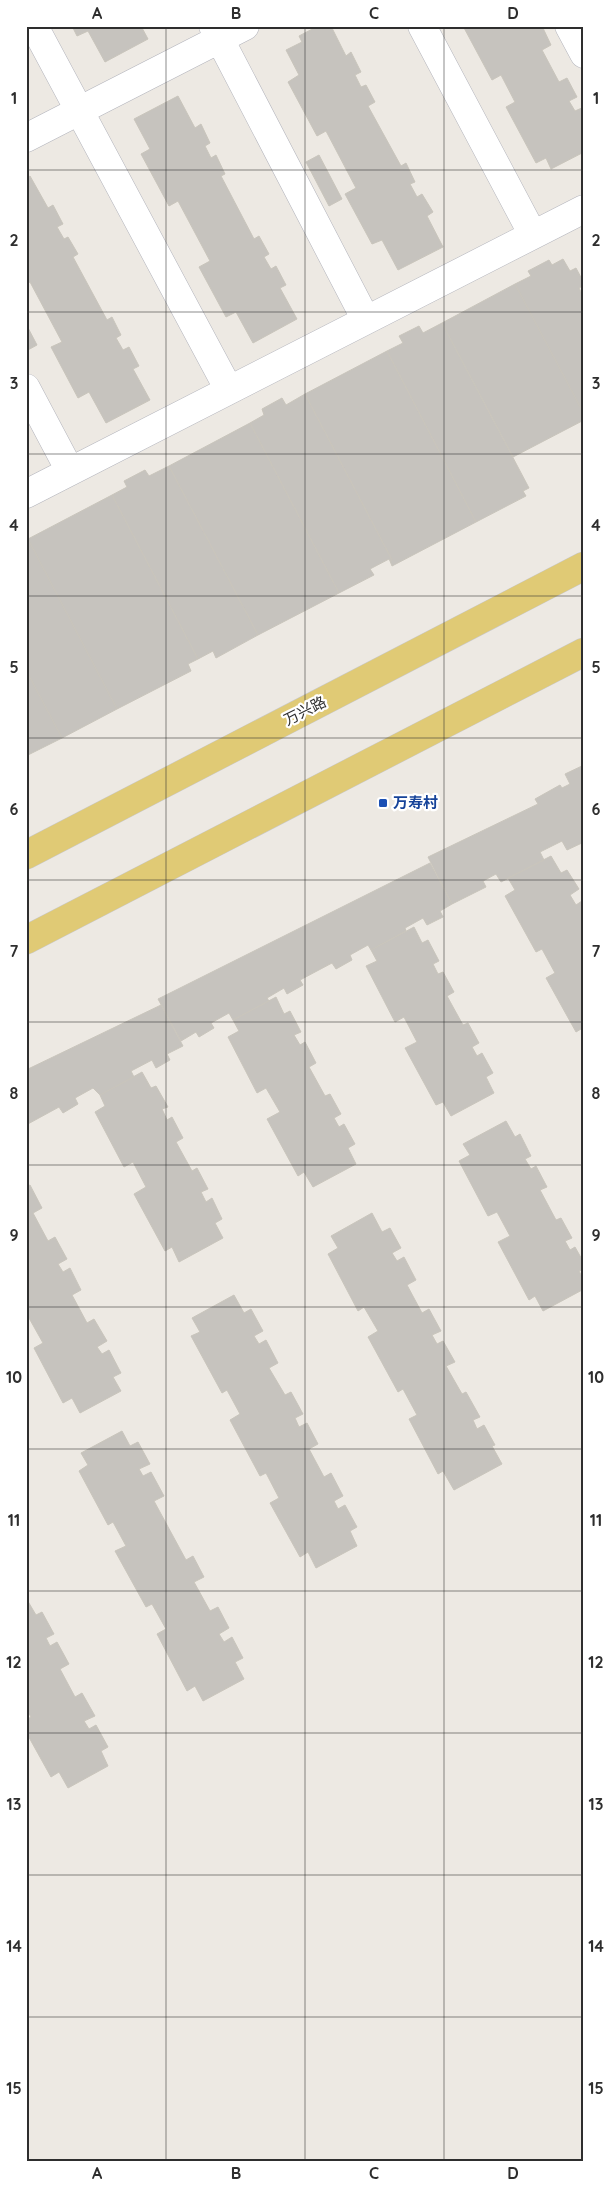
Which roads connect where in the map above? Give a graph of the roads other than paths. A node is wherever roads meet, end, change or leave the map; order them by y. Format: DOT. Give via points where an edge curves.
graph roads {
  1 [pos="34,26"];
  2 [pos="245,26"];
  3 [pos="422,26"];
  4 [pos="569,26"];
  5 [pos="216,33"];
  6 [pos="584,54"];
  7 [pos="80,111"];
  8 [pos="26,138"];
  9 [pos="584,209"];
  10 [pos="533,234"];
  11 [pos="366,320"];
  12 [pos="26,388"];
  13 [pos="229,390"];
  14 [pos="70,471"];
  15 [pos="26,494"];
  16 [pos="584,566"];
  17 [pos="584,652"];
  18 [pos="26,855"];
  19 [pos="26,940"];
  1 -- 7 [label="lane"];
  2 -- 5 [label="lane"];
  3 -- 10 [label="lane"];
  4 -- 6 [label="lane"];
  5 -- 7 [label="lane"];
  5 -- 11 [label="lane"];
  7 -- 8 [label="lane"];
  7 -- 13 [label="lane"];
  9 -- 10 [label="lane"];
  10 -- 11 [label="lane"];
  11 -- 13 [label="lane"];
  12 -- 14 [label="lane"];
  13 -- 14 [label="lane"];
  14 -- 15 [label="lane"];
  16 -- 18 [label="main road, 万兴路"];
  17 -- 19 [label="main road"];
}
